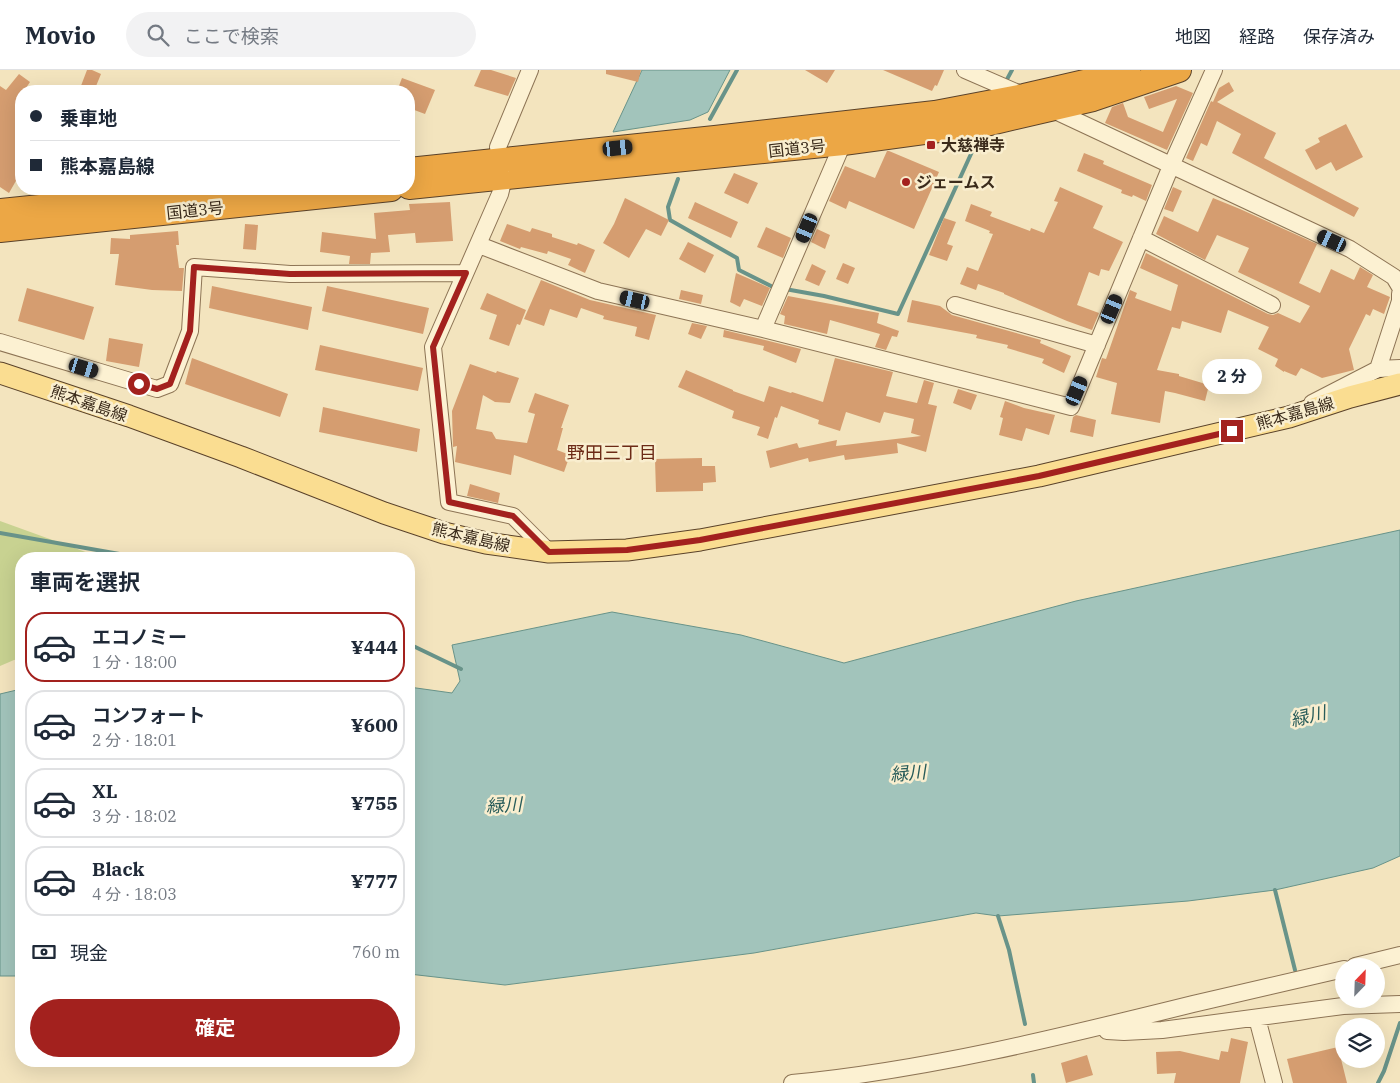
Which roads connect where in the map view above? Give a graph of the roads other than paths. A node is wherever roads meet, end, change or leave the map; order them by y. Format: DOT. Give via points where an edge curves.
graph roads {
  1 [pos="530,70"];
  2 [pos="965,70"];
  3 [pos="1128,70"];
  4 [pos="1179,70"];
  5 [pos="1214,70"];
  6 [pos="1024,96"];
  7 [pos="1051,109"];
  8 [pos="844,143"];
  9 [pos="1172,166"];
  10 [pos="415,170"];
  11 [pos="502,170"];
  12 [pos="415,186"];
  13 [pos="157,195"];
  14 [pos="334,195"];
  15 [pos="0,211"];
  16 [pos="0,230"];
  17 [pos="1141,238"];
  18 [pos="479,246"];
  19 [pos="466,273"];
  20 [pos="1400,287"];
  21 [pos="1400,294"];
  22 [pos="955,305"];
  23 [pos="1272,305"];
  24 [pos="764,330"];
  25 [pos="0,342"];
  26 [pos="1097,345"];
  27 [pos="1400,368"];
  28 [pos="1378,369"];
  29 [pos="0,373"];
  30 [pos="1400,384"];
  31 [pos="1289,417"];
  32 [pos="549,552"];
  33 [pos="1400,955"];
  34 [pos="1385,959"];
  35 [pos="1335,971"];
  36 [pos="1400,1004"];
  37 [pos="1257,1018"];
  38 [pos="1068,1034"];
  39 [pos="792,1083"];
  40 [pos="1274,1083"];
  1 -- 11 [label="street" via="498,147"];
  2 -- 6 [label="street"];
  3 -- 6 [label="highway, 国道3号"];
  4 -- 7 [label="highway, 国道3号" via="1093,99"];
  5 -- 9 [label="street"];
  6 -- 7 [label="street"];
  6 -- 11 [label="highway, 国道3号" via="935,112"];
  7 -- 8 [label="highway, 国道3号" via="990,123"];
  7 -- 9 [label="street"];
  8 -- 11 [label="highway, 国道3号"];
  8 -- 24 [label="street"];
  9 -- 17 [label="street"];
  9 -- 20 [label="street" via="1350,249 1394,276"];
  10 -- 11 [label="highway, 国道3号"];
  11 -- 12 [label="highway, 国道3号"];
  11 -- 18 [label="street" via="500,194"];
  13 -- 15 [label="highway, 国道3号"];
  14 -- 16 [label="highway, 国道3号"];
  17 -- 23 [label="street"];
  17 -- 26 [label="street"];
  18 -- 19 [label="street"];
  18 -- 24 [label="street" via="598,291"];
  19 -- 25 [label="street" via="290,274 194,267 190,331 170,384 157,389"];
  19 -- 32 [label="street" via="433,347 449,502 513,516"];
  21 -- 28 [label="street"];
  22 -- 26 [label="street"];
  24 -- 26 [label="street" via="1071,407"];
  27 -- 28 [label="street"];
  28 -- 31 [label="street"];
  29 -- 32 [label="main road, 熊本嘉島線" via="129,416 444,533"];
  30 -- 31 [label="main road, 熊本嘉島線"];
  31 -- 32 [label="main road, 熊本嘉島線" via="1039,476 700,540 627,550"];
  33 -- 34 [label="street"];
  35 -- 38 [label="street"];
  36 -- 37 [label="street" via="1343,1006"];
  37 -- 38 [label="street" via="1162,1030 1124,1032 1095,1029"];
  37 -- 40 [label="street"];
  38 -- 39 [label="street" via="951,1060"];
}
